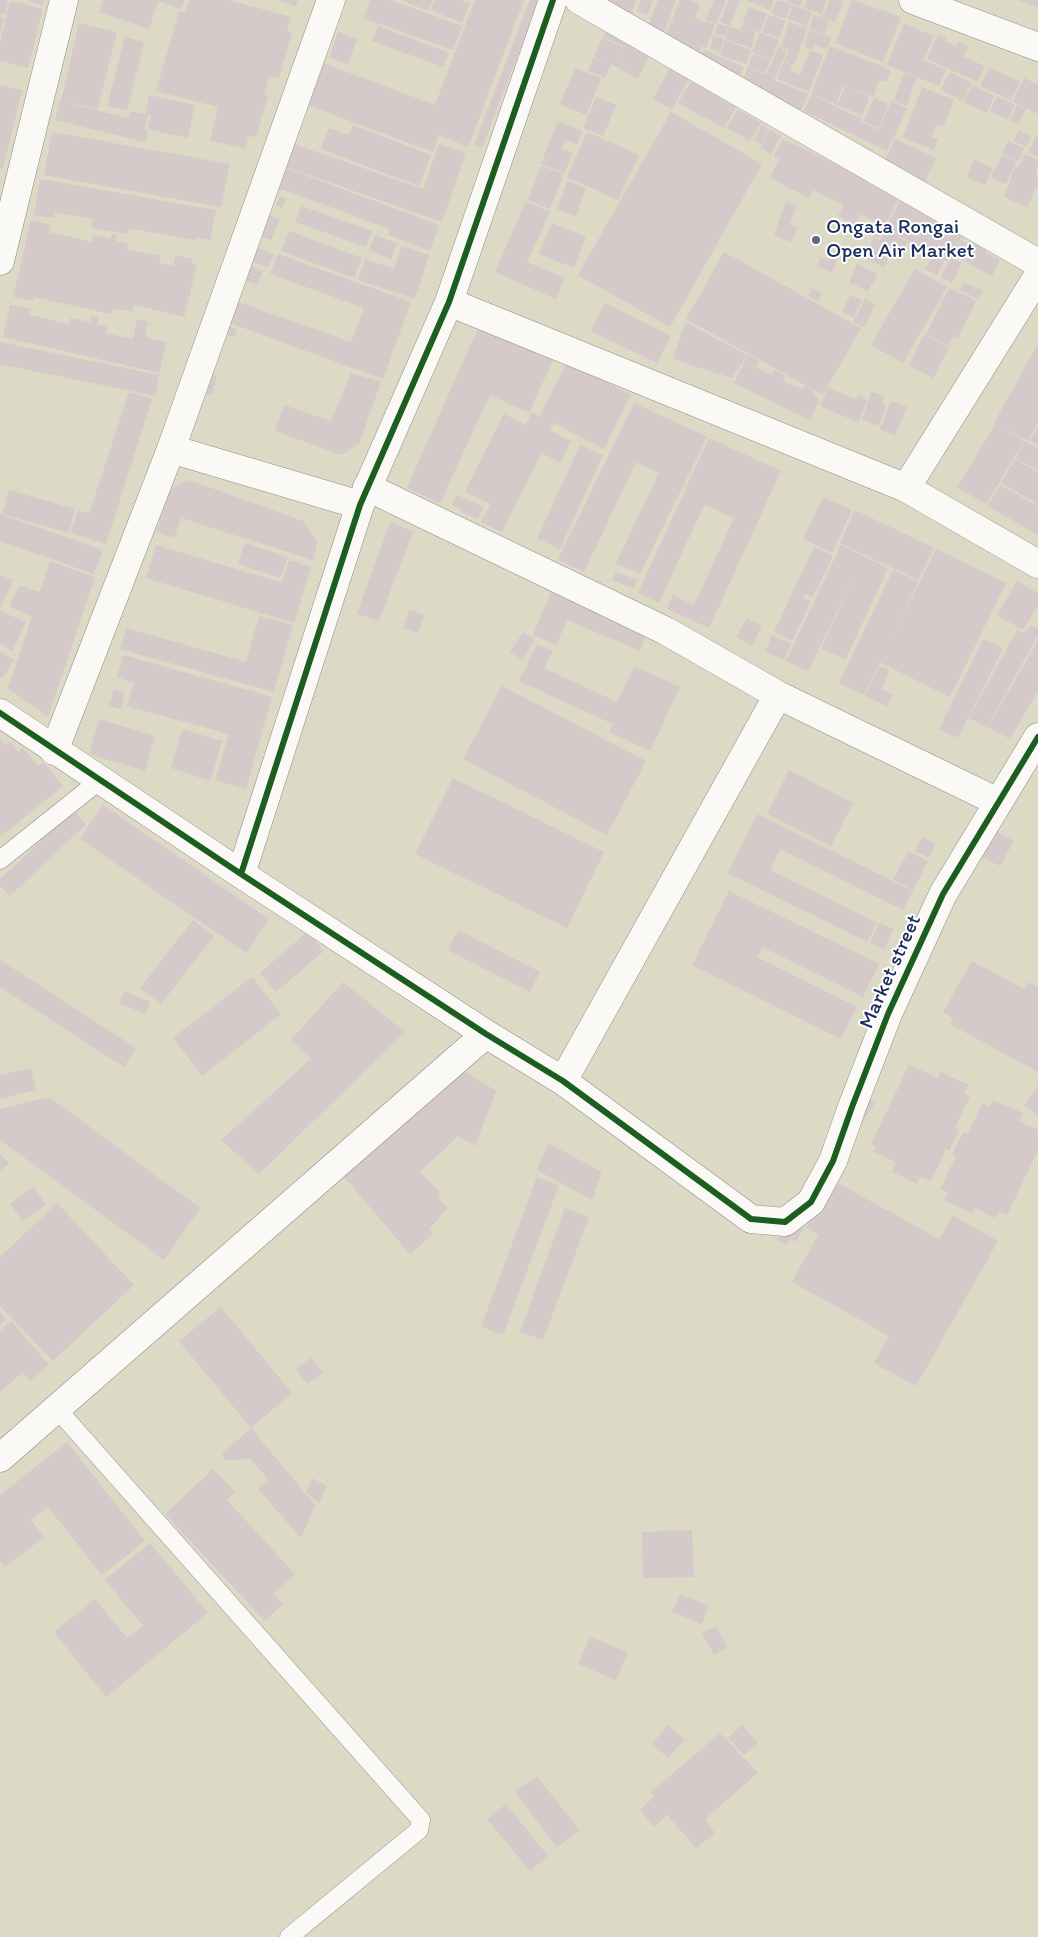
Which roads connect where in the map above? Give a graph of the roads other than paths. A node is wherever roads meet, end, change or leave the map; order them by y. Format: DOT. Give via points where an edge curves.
graph roads {
  1 [pos="64,0"];
  2 [pos="331,0"];
  3 [pos="553,0"];
  4 [pos="578,0"];
  5 [pos="913,0"];
  6 [pos="1038,47"];
  7 [pos="0,261"];
  8 [pos="1038,263"];
  9 [pos="1038,276"];
  10 [pos="449,302"];
  11 [pos="171,449"];
  12 [pos="906,488"];
  13 [pos="363,496"];
  14 [pos="1038,564"];
  15 [pos="778,695"];
  16 [pos="0,713"];
  17 [pos="1038,736"];
  18 [pos="54,751"];
  19 [pos="99,782"];
  20 [pos="998,802"];
  21 [pos="0,860"];
  22 [pos="241,874"];
  23 [pos="486,1034"];
  24 [pos="563,1081"];
  25 [pos="57,1409"];
  26 [pos="0,1458"];
  27 [pos="289,1937"];
  1 -- 7 [label="street"];
  2 -- 11 [label="street"];
  3 -- 10 [label="street"];
  4 -- 8 [label="street"];
  5 -- 6 [label="street"];
  9 -- 12 [label="street"];
  10 -- 12 [label="street"];
  10 -- 13 [label="street"];
  11 -- 13 [label="street"];
  11 -- 18 [label="street"];
  12 -- 14 [label="street"];
  13 -- 15 [label="street" via="666,631"];
  13 -- 22 [label="street"];
  15 -- 20 [label="street"];
  15 -- 24 [label="street"];
  16 -- 18 [label="street"];
  17 -- 20 [label="street, Market street"];
  18 -- 19 [label="street"];
  19 -- 21 [label="lane"];
  19 -- 22 [label="street"];
  20 -- 24 [label="street, Market street" via="943,894 888,1014 833,1161 811,1202 785,1222 752,1219"];
  22 -- 23 [label="street"];
  23 -- 24 [label="street"];
  23 -- 25 [label="street"];
  25 -- 26 [label="street"];
  25 -- 27 [label="lane" via="421,1820 419,1830"];
}
